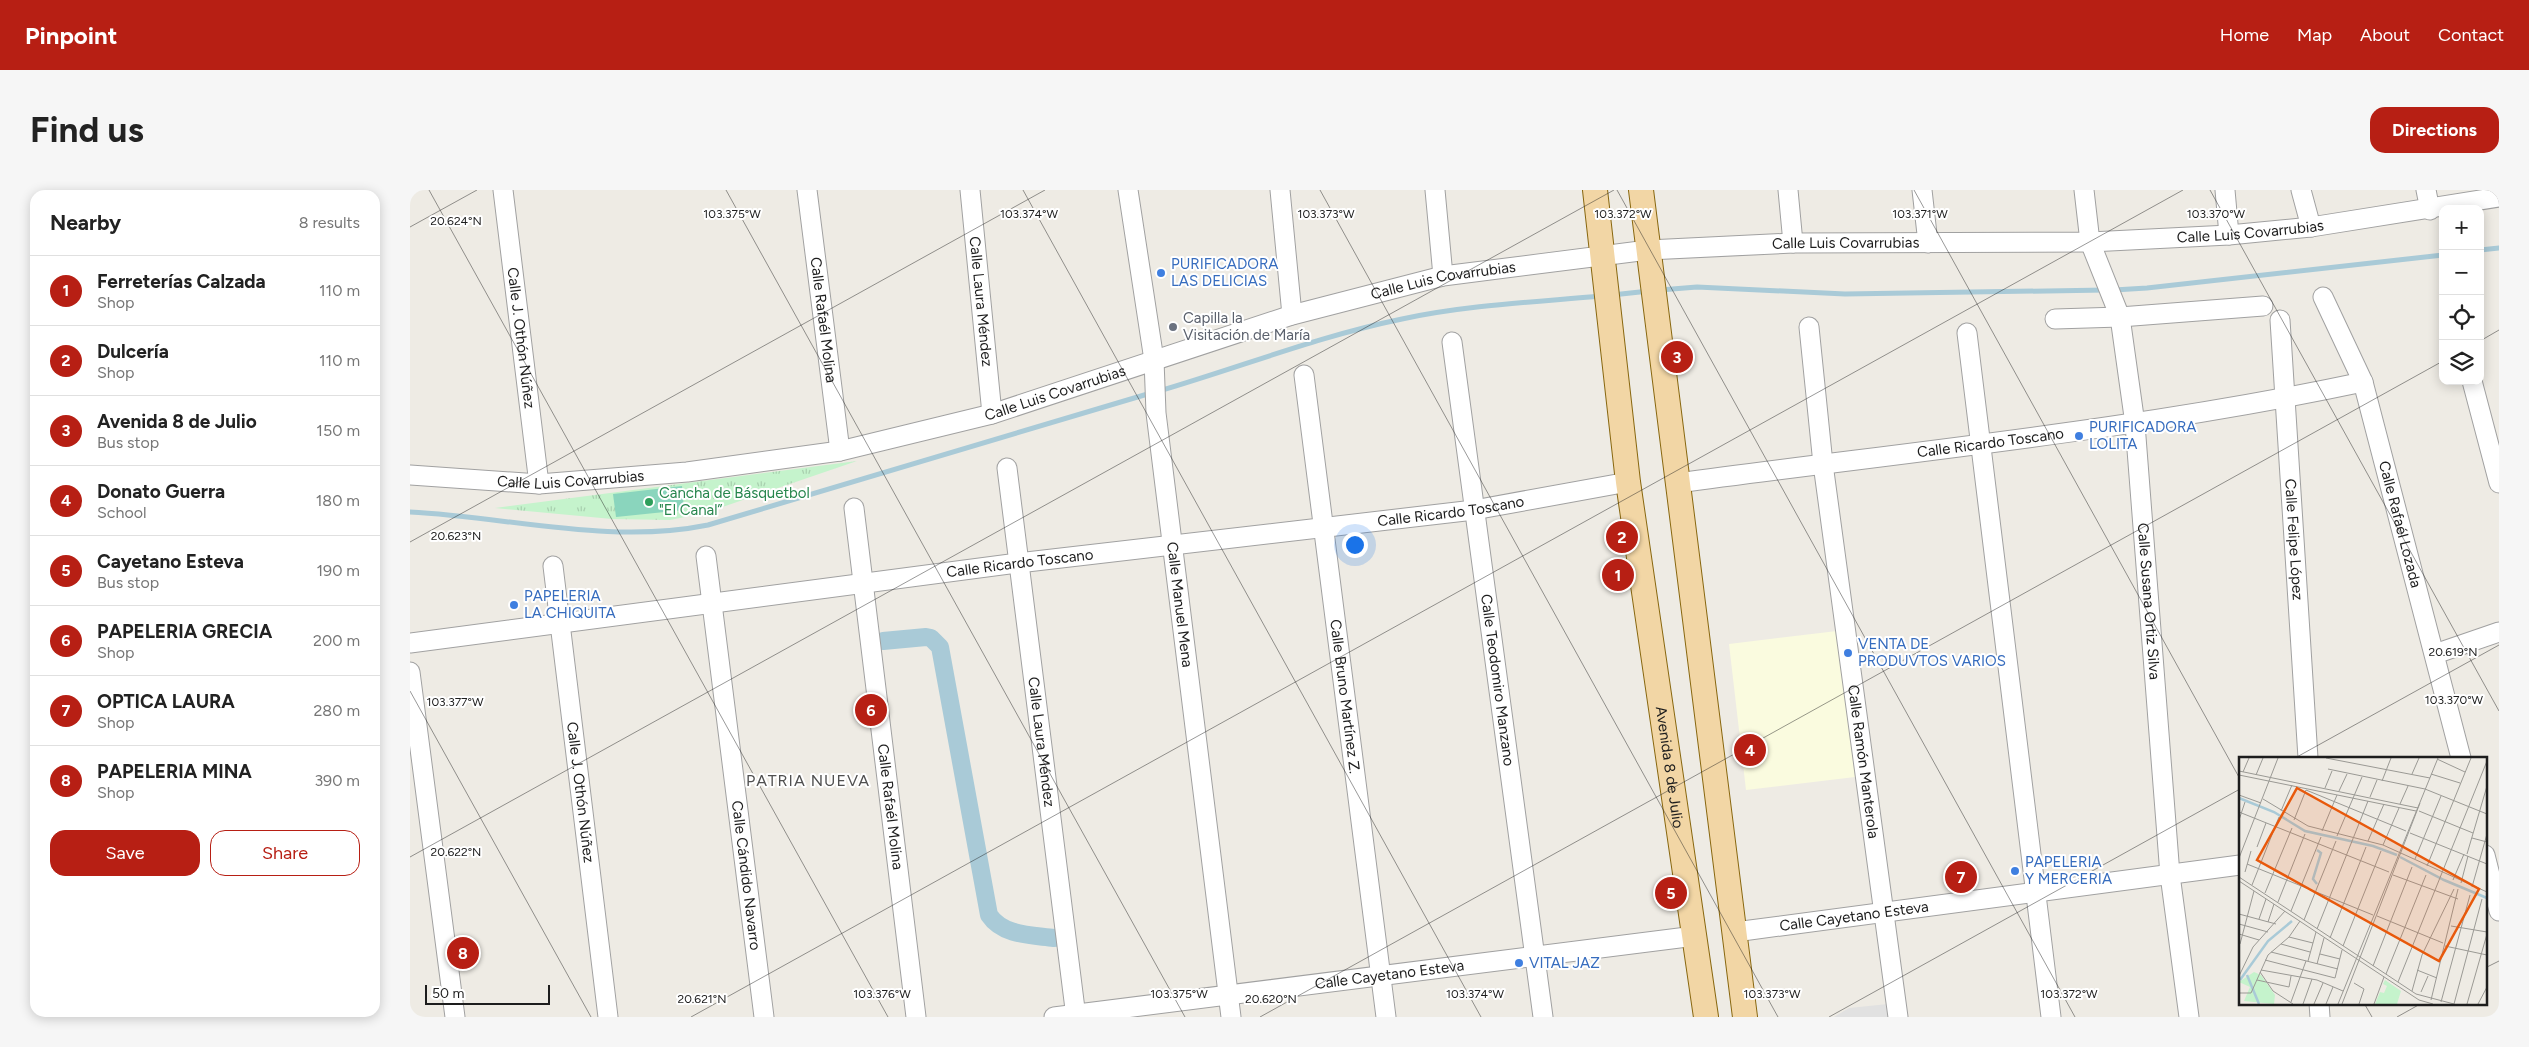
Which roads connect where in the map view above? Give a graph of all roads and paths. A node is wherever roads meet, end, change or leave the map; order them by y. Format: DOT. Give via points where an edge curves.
graph roads {
  1 [pos="503,190"];
  2 [pos="807,190"];
  3 [pos="970,190"];
  4 [pos="1128,190"];
  5 [pos="1280,190"];
  6 [pos="1435,190"];
  7 [pos="1595,190"];
  8 [pos="1642,190"];
  9 [pos="1788,190"];
  10 [pos="1922,190"];
  11 [pos="2084,190"];
  12 [pos="2225,190"];
  13 [pos="2301,190"];
  14 [pos="2426,190"];
  15 [pos="2499,197"];
  16 [pos="2430,210"];
  17 [pos="2310,227"];
  18 [pos="2229,235"];
  19 [pos="2090,242"];
  20 [pos="1793,243"];
  21 [pos="1928,243"];
  22 [pos="1649,261"];
  23 [pos="1603,266"];
  24 [pos="1443,276"];
  25 [pos="2323,297"];
  26 [pos="2263,306"];
  27 [pos="2118,310"];
  28 [pos="1292,315"];
  29 [pos="2055,319"];
  30 [pos="2280,320"];
  31 [pos="1809,328"];
  32 [pos="1967,333"];
  33 [pos="1452,342"];
  34 [pos="1153,364"];
  35 [pos="1304,374"];
  36 [pos="2363,382"];
  37 [pos="2473,385"];
  38 [pos="2286,398"];
  39 [pos="992,414"];
  40 [pos="2135,424"];
  41 [pos="1980,444"];
  42 [pos="840,451"];
  43 [pos="1823,464"];
  44 [pos="1007,468"];
  45 [pos="410,475"];
  46 [pos="1628,482"];
  47 [pos="1677,483"];
  48 [pos="2499,483"];
  49 [pos="539,484"];
  50 [pos="854,508"];
  51 [pos="1474,510"];
  52 [pos="1322,526"];
  53 [pos="1173,545"];
  54 [pos="706,556"];
  55 [pos="1018,563"];
  56 [pos="553,566"];
  57 [pos="863,583"];
  58 [pos="713,603"];
  59 [pos="561,623"];
  60 [pos="2499,632"];
  61 [pos="410,643"];
  62 [pos="2435,654"];
  63 [pos="410,672"];
  64 [pos="2308,757"];
  65 [pos="2461,757"];
  66 [pos="2490,856"];
  67 [pos="2239,866"];
  68 [pos="2170,875"];
  69 [pos="2036,892"];
  70 [pos="2499,911"];
  71 [pos="1884,912"];
  72 [pos="1735,932"];
  73 [pos="1695,936"];
  74 [pos="1535,957"];
  75 [pos="1381,976"];
  76 [pos="1229,995"];
  77 [pos="2319,1004"];
  78 [pos="1075,1016"];
  79 [pos="455,1017"];
  80 [pos="608,1017"];
  81 [pos="764,1017"];
  82 [pos="916,1017"];
  83 [pos="1054,1017"];
  84 [pos="1231,1017"];
  85 [pos="1386,1017"];
  86 [pos="1543,1017"];
  87 [pos="1706,1017"];
  88 [pos="1745,1017"];
  89 [pos="1898,1017"];
  90 [pos="2050,1017"];
  91 [pos="2189,1017"];
  92 [pos="2320,1017"];
  1 -- 49 [label="street, Calle J. Othón Núñez"];
  2 -- 42 [label="street, Calle Rafaél Molina"];
  3 -- 39 [label="street, Calle Laura Méndez"];
  4 -- 34 [label="street, Calle Manuel Mena"];
  5 -- 28 [label="street"];
  6 -- 24 [label="street"];
  7 -- 23 [label="main road, Avenida 8 de Julio"];
  8 -- 22 [label="main road"];
  9 -- 20 [label="street"];
  10 -- 21 [label="street"];
  11 -- 19 [label="street, Calle Susana Ortiz Silva"];
  12 -- 18 [label="street"];
  13 -- 17 [label="street"];
  14 -- 16 [label="street"];
  15 -- 16 [label="street, Calle Luis Covarrubias"];
  16 -- 17 [label="street, Calle Luis Covarrubias"];
  17 -- 18 [label="street, Calle Luis Covarrubias"];
  18 -- 19 [label="street, Calle Luis Covarrubias"];
  19 -- 21 [label="street, Calle Luis Covarrubias"];
  19 -- 27 [label="street, Calle Susana Ortiz Silva"];
  20 -- 21 [label="street, Calle Luis Covarrubias"];
  20 -- 22 [label="street, Calle Luis Covarrubias"];
  22 -- 23 [label="street, Calle Luis Covarrubias"];
  22 -- 47 [label="main road"];
  23 -- 24 [label="street, Calle Luis Covarrubias"];
  23 -- 46 [label="main road, Avenida 8 de Julio"];
  24 -- 28 [label="street, Calle Luis Covarrubias"];
  25 -- 36 [label="street, Calle Rafaél Lozada"];
  26 -- 27 [label="street"];
  27 -- 29 [label="street"];
  27 -- 40 [label="street, Calle Susana Ortiz Silva"];
  28 -- 34 [label="street, Calle Luis Covarrubias"];
  30 -- 38 [label="street, Calle Felipe López"];
  31 -- 43 [label="street, Calle Ramón Manterola"];
  32 -- 41 [label="street"];
  33 -- 51 [label="street, Calle Teodomiro Manzano"];
  34 -- 39 [label="street, Calle Luis Covarrubias"];
  34 -- 53 [label="street, Calle Manuel Mena"];
  35 -- 52 [label="street, Calle Bruno Martínez Z."];
  36 -- 38 [label="street, Calle Ricardo Toscano"];
  36 -- 62 [label="street, Calle Rafaél Lozada"];
  37 -- 48 [label="street"];
  38 -- 40 [label="street, Calle Ricardo Toscano"];
  38 -- 64 [label="street, Calle Felipe López"];
  39 -- 42 [label="street, Calle Luis Covarrubias"];
  40 -- 41 [label="street, Calle Ricardo Toscano"];
  40 -- 68 [label="street, Calle Susana Ortiz Silva"];
  41 -- 43 [label="street, Calle Ricardo Toscano"];
  41 -- 69 [label="street"];
  42 -- 49 [label="street, Calle Luis Covarrubias" via="687,472"];
  43 -- 47 [label="street, Calle Ricardo Toscano"];
  43 -- 71 [label="street, Calle Ramón Manterola"];
  44 -- 55 [label="street, Calle Laura Méndez"];
  45 -- 49 [label="street, Calle Luis Covarrubias"];
  46 -- 51 [label="street, Calle Ricardo Toscano"];
  46 -- 73 [label="main road, Avenida 8 de Julio"];
  47 -- 72 [label="main road"];
  50 -- 57 [label="street, Calle Rafaél Molina"];
  51 -- 52 [label="street, Calle Ricardo Toscano"];
  51 -- 74 [label="street, Calle Teodomiro Manzano"];
  52 -- 53 [label="street, Calle Ricardo Toscano"];
  52 -- 75 [label="street, Calle Bruno Martínez Z."];
  53 -- 55 [label="street, Calle Ricardo Toscano"];
  53 -- 76 [label="street, Calle Manuel Mena"];
  54 -- 58 [label="street, Calle Cándido Navarro"];
  55 -- 57 [label="street, Calle Ricardo Toscano"];
  55 -- 78 [label="street, Calle Laura Méndez"];
  56 -- 59 [label="street, Calle J. Othón Núñez"];
  57 -- 58 [label="street, Calle Ricardo Toscano"];
  57 -- 82 [label="street, Calle Rafaél Molina"];
  58 -- 59 [label="street, Calle Ricardo Toscano"];
  58 -- 81 [label="street, Calle Cándido Navarro"];
  59 -- 61 [label="street, Calle Ricardo Toscano"];
  59 -- 80 [label="street, Calle J. Othón Núñez"];
  60 -- 62 [label="street"];
  62 -- 65 [label="street, Calle Rafaél Lozada"];
  63 -- 79 [label="street"];
  66 -- 70 [label="street"];
  67 -- 68 [label="street, Calle Cayetano Esteva"];
  68 -- 69 [label="street, Calle Cayetano Esteva"];
  68 -- 91 [label="street, Calle Susana Ortiz Silva"];
  69 -- 71 [label="street, Calle Cayetano Esteva"];
  69 -- 90 [label="street"];
  71 -- 72 [label="street, Calle Cayetano Esteva"];
  71 -- 89 [label="street, Calle Ramón Manterola"];
  72 -- 88 [label="main road"];
  73 -- 74 [label="street, Calle Cayetano Esteva"];
  73 -- 87 [label="main road, Avenida 8 de Julio"];
  74 -- 75 [label="street, Calle Cayetano Esteva"];
  74 -- 86 [label="street, Calle Teodomiro Manzano"];
  75 -- 76 [label="street, Calle Cayetano Esteva"];
  75 -- 85 [label="street, Calle Bruno Martínez Z."];
  76 -- 78 [label="street, Calle Cayetano Esteva"];
  76 -- 84 [label="street, Calle Manuel Mena"];
  77 -- 92 [label="street"];
  78 -- 83 [label="street, Calle Cayetano Esteva"];
}
